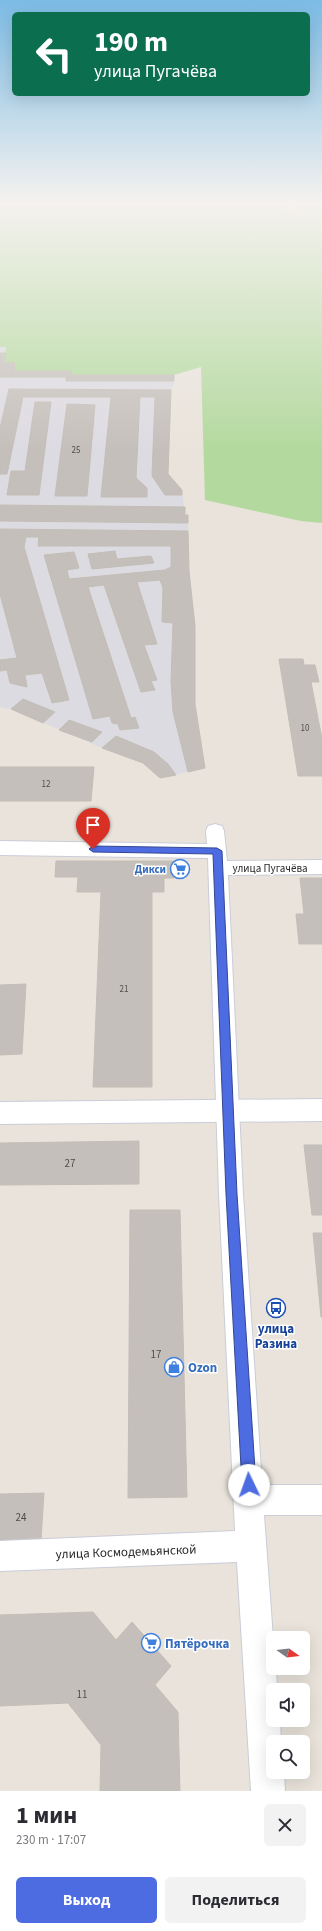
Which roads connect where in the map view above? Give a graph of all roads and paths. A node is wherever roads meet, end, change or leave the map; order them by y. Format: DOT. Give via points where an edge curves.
graph roads {
  1 [pos="0,848"];
  2 [pos="217,850"];
  3 [pos="322,867"];
  4 [pos="229,1110"];
  5 [pos="322,1110"];
  6 [pos="0,1113"];
  7 [pos="250,1500"];
  8 [pos="322,1500"];
  9 [pos="251,1546"];
  10 [pos="0,1556"];
  11 [pos="268,1791"];
  1 -- 2 [label="street, улица Пугачёва"];
  2 -- 3 [label="street, улица Пугачёва"];
  2 -- 4 [label="street"];
  4 -- 5 [label="street"];
  4 -- 6 [label="street"];
  4 -- 7 [label="street"];
  7 -- 8 [label="street"];
  7 -- 9 [label="street"];
  9 -- 10 [label="street, улица Космодемьянской"];
  9 -- 11 [label="street"];
}
